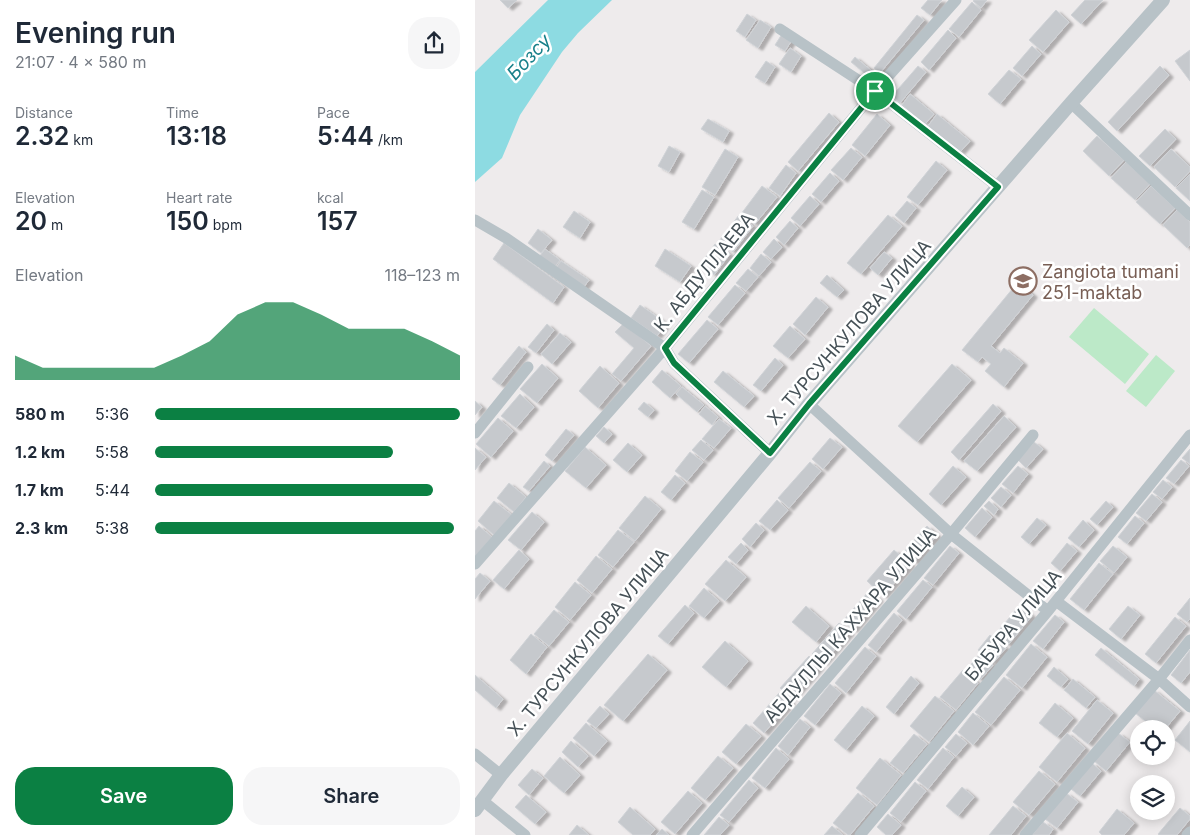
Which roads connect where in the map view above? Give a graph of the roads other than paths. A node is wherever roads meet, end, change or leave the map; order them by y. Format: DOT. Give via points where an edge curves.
graph roads {
  1 [pos="957,0"];
  2 [pos="1163,0"];
  3 [pos="780,29"];
  4 [pos="875,91"];
  5 [pos="1071,103"];
  6 [pos="998,187"];
  7 [pos="1190,215"];
  8 [pos="475,220"];
  9 [pos="665,348"];
  10 [pos="528,367"];
  11 [pos="809,404"];
  12 [pos="475,433"];
  13 [pos="1033,435"];
  14 [pos="1190,436"];
  15 [pos="770,453"];
  16 [pos="951,534"];
  17 [pos="475,564"];
  18 [pos="1056,601"];
  19 [pos="1048,611"];
  20 [pos="1190,640"];
  21 [pos="1159,679"];
  22 [pos="1190,707"];
  23 [pos="475,754"];
  24 [pos="501,775"];
  25 [pos="479,805"];
  26 [pos="1190,832"];
  27 [pos="525,835"];
  28 [pos="692,835"];
  29 [pos="860,835"];
  30 [pos="1025,835"];
  31 [pos="1187,835"];
  1 -- 4 [label="street, К. АБДУЛЛАЕВА"];
  2 -- 5 [label="street, Х. ТУРСУНКУЛОВА УЛИЦА"];
  3 -- 4 [label="street"];
  4 -- 6 [label="street"];
  4 -- 9 [label="street, К. АБДУЛЛАЕВА"];
  5 -- 6 [label="street, Х. ТУРСУНКУЛОВА УЛИЦА"];
  5 -- 7 [label="street"];
  6 -- 11 [label="street, Х. ТУРСУНКУЛОВА УЛИЦА"];
  8 -- 9 [label="street"];
  9 -- 15 [label="street" via="674,363"];
  9 -- 17 [label="street, К. АБДУЛЛАЕВА"];
  10 -- 12 [label="street"];
  11 -- 15 [label="street, Х. ТУРСУНКУЛОВА УЛИЦА"];
  11 -- 16 [label="street"];
  13 -- 16 [label="street, АБДУЛЛЫ КАХХАРА УЛИЦА"];
  14 -- 18 [label="street, БАБУРА УЛИЦА"];
  15 -- 24 [label="street, Х. ТУРСУНКУЛОВА УЛИЦА"];
  16 -- 19 [label="street"];
  16 -- 28 [label="street, АБДУЛЛЫ КАХХАРА УЛИЦА"];
  18 -- 19 [label="street, БАБУРА УЛИЦА"];
  18 -- 21 [label="street"];
  19 -- 29 [label="street, БАБУРА УЛИЦА"];
  20 -- 21 [label="street"];
  21 -- 22 [label="street"];
  21 -- 30 [label="street"];
  23 -- 24 [label="street"];
  24 -- 25 [label="street, Х. ТУРСУНКУЛОВА УЛИЦА"];
  25 -- 27 [label="street"];
  26 -- 31 [label="street"];
}
